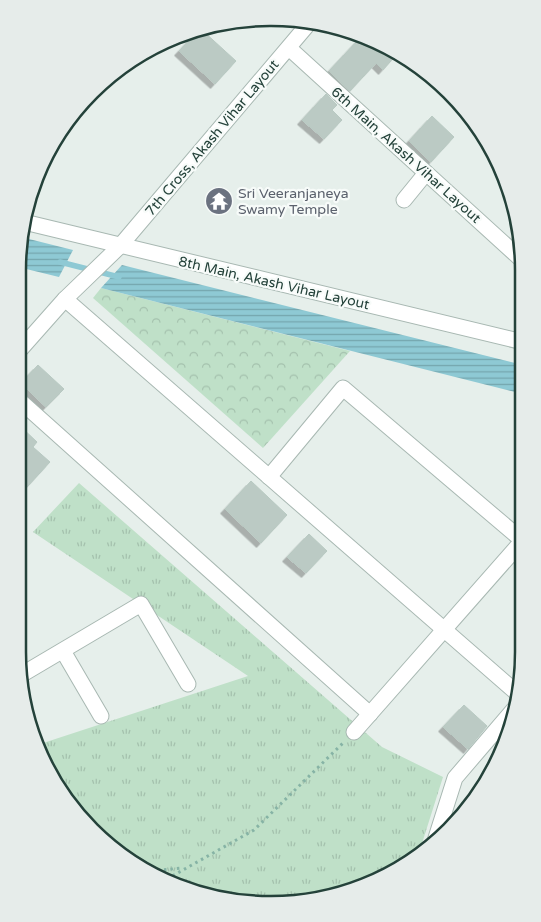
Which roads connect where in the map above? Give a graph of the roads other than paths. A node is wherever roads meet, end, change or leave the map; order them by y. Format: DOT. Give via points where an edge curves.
graph roads {
  1 [pos="305,29"];
  2 [pos="289,48"];
  3 [pos="426,173"];
  4 [pos="404,200"];
  5 [pos="31,224"];
  6 [pos="117,249"];
  7 [pos="514,253"];
  8 [pos="65,299"];
  9 [pos="515,340"];
  10 [pos="26,343"];
  11 [pos="26,406"];
  12 [pos="269,477"];
  13 [pos="515,534"];
  14 [pos="515,550"];
  15 [pos="444,630"];
  16 [pos="63,650"];
  17 [pos="27,671"];
  18 [pos="188,684"];
  19 [pos="512,689"];
  20 [pos="370,714"];
  21 [pos="102,716"];
  22 [pos="505,720"];
  23 [pos="354,732"];
  24 [pos="439,828"];
  1 -- 2 [label="street, 7th Cross, Akash Vihar Layout"];
  2 -- 3 [label="street, 6th Main, Akash Vihar Layout"];
  2 -- 6 [label="street, 7th Cross, Akash Vihar Layout"];
  3 -- 4 [label="street"];
  3 -- 7 [label="street, 6th Main, Akash Vihar Layout"];
  5 -- 6 [label="street, 8th Main, Akash Vihar Layout"];
  6 -- 8 [label="street, 7th Cross, Akash Vihar Layout"];
  6 -- 9 [label="street, 8th Main, Akash Vihar Layout"];
  8 -- 10 [label="street, 7th Cross, Akash Vihar Layout"];
  8 -- 12 [label="street"];
  11 -- 20 [label="street"];
  12 -- 13 [label="street" via="343,388"];
  12 -- 15 [label="street"];
  14 -- 15 [label="street"];
  15 -- 19 [label="street"];
  15 -- 20 [label="street"];
  16 -- 17 [label="street"];
  16 -- 18 [label="street" via="140,604"];
  16 -- 21 [label="street"];
  20 -- 23 [label="street"];
  22 -- 24 [label="street" via="455,778"];
}
